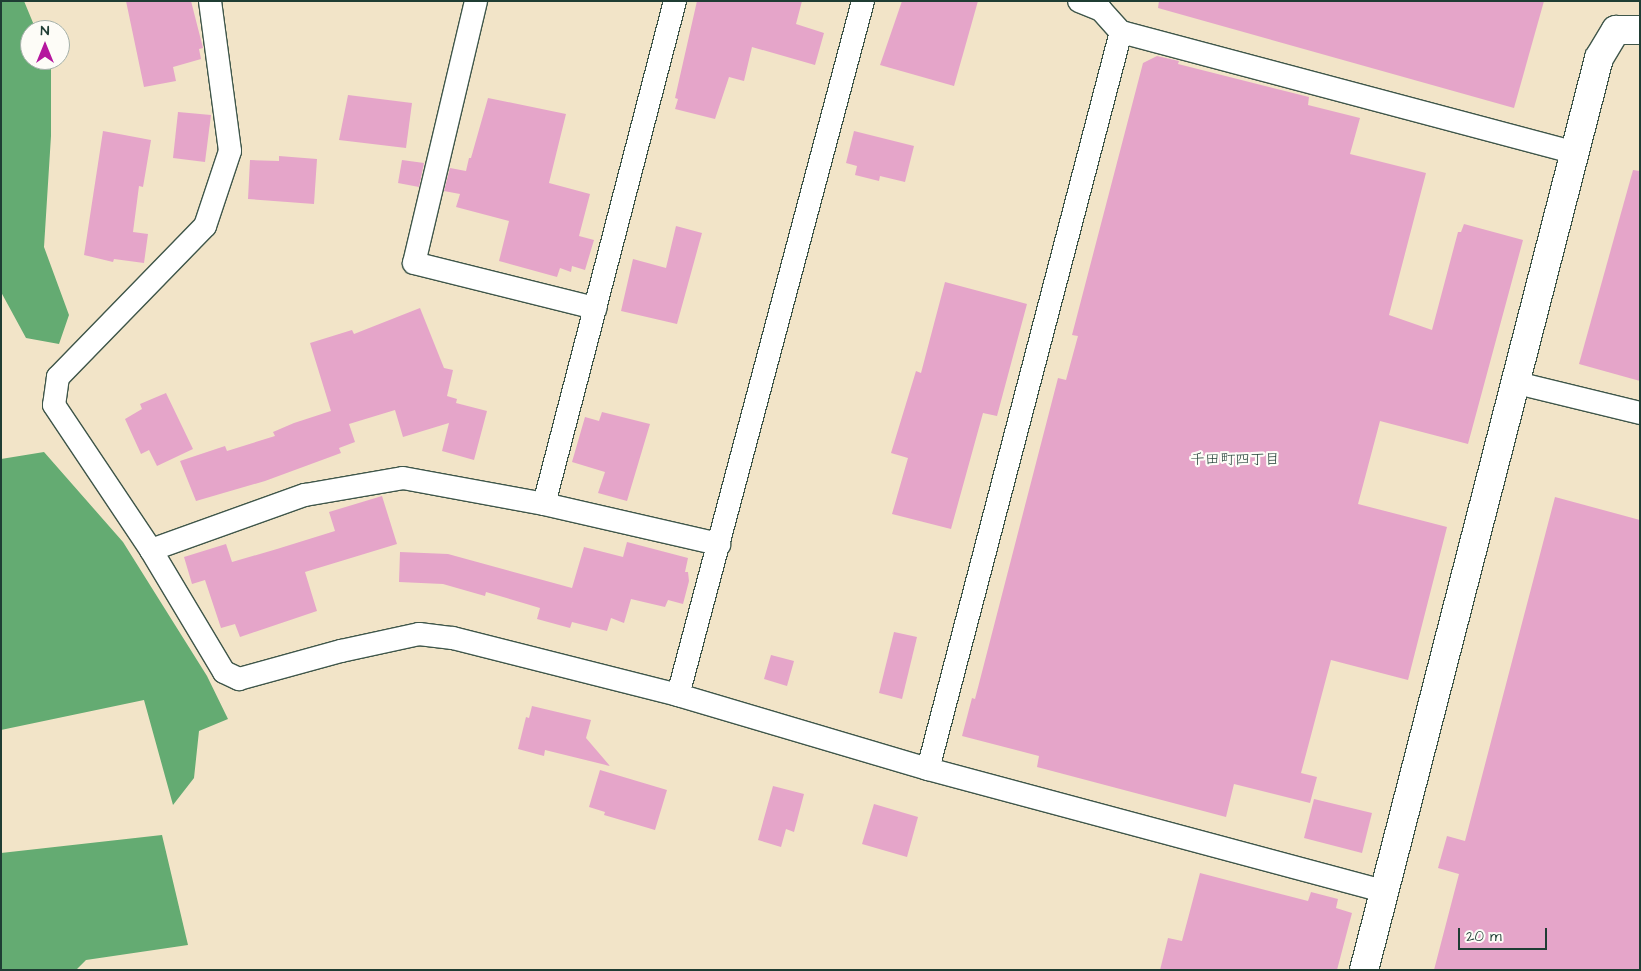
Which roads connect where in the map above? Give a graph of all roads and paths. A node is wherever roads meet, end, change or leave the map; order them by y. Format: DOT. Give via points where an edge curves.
graph roads {
  1 [pos="210,1"];
  2 [pos="476,1"];
  3 [pos="675,1"];
  4 [pos="863,1"];
  5 [pos="1079,1"];
  6 [pos="1640,30"];
  7 [pos="1121,32"];
  8 [pos="1575,153"];
  9 [pos="595,308"];
  10 [pos="1517,383"];
  11 [pos="1640,413"];
  12 [pos="544,504"];
  13 [pos="719,544"];
  14 [pos="151,550"];
  15 [pos="678,695"];
  16 [pos="928,769"];
  17 [pos="1384,891"];
  18 [pos="1364,970"];
  1 -- 14 [label="street" via="230,151 205,226 58,377 54,405"];
  2 -- 9 [label="street" via="414,263"];
  3 -- 9 [label="street"];
  4 -- 13 [label="street"];
  5 -- 7 [label="street" via="1101,10"];
  6 -- 8 [label="street" via="1616,30 1599,58"];
  7 -- 8 [label="street"];
  7 -- 16 [label="street"];
  8 -- 10 [label="street"];
  9 -- 12 [label="street"];
  10 -- 11 [label="street"];
  10 -- 17 [label="street"];
  12 -- 13 [label="street"];
  12 -- 14 [label="street" via="403,478 305,495"];
  13 -- 15 [label="street"];
  14 -- 15 [label="street" via="224,672 239,679 419,634 453,638"];
  15 -- 16 [label="street"];
  16 -- 17 [label="street"];
  17 -- 18 [label="street"];
}
